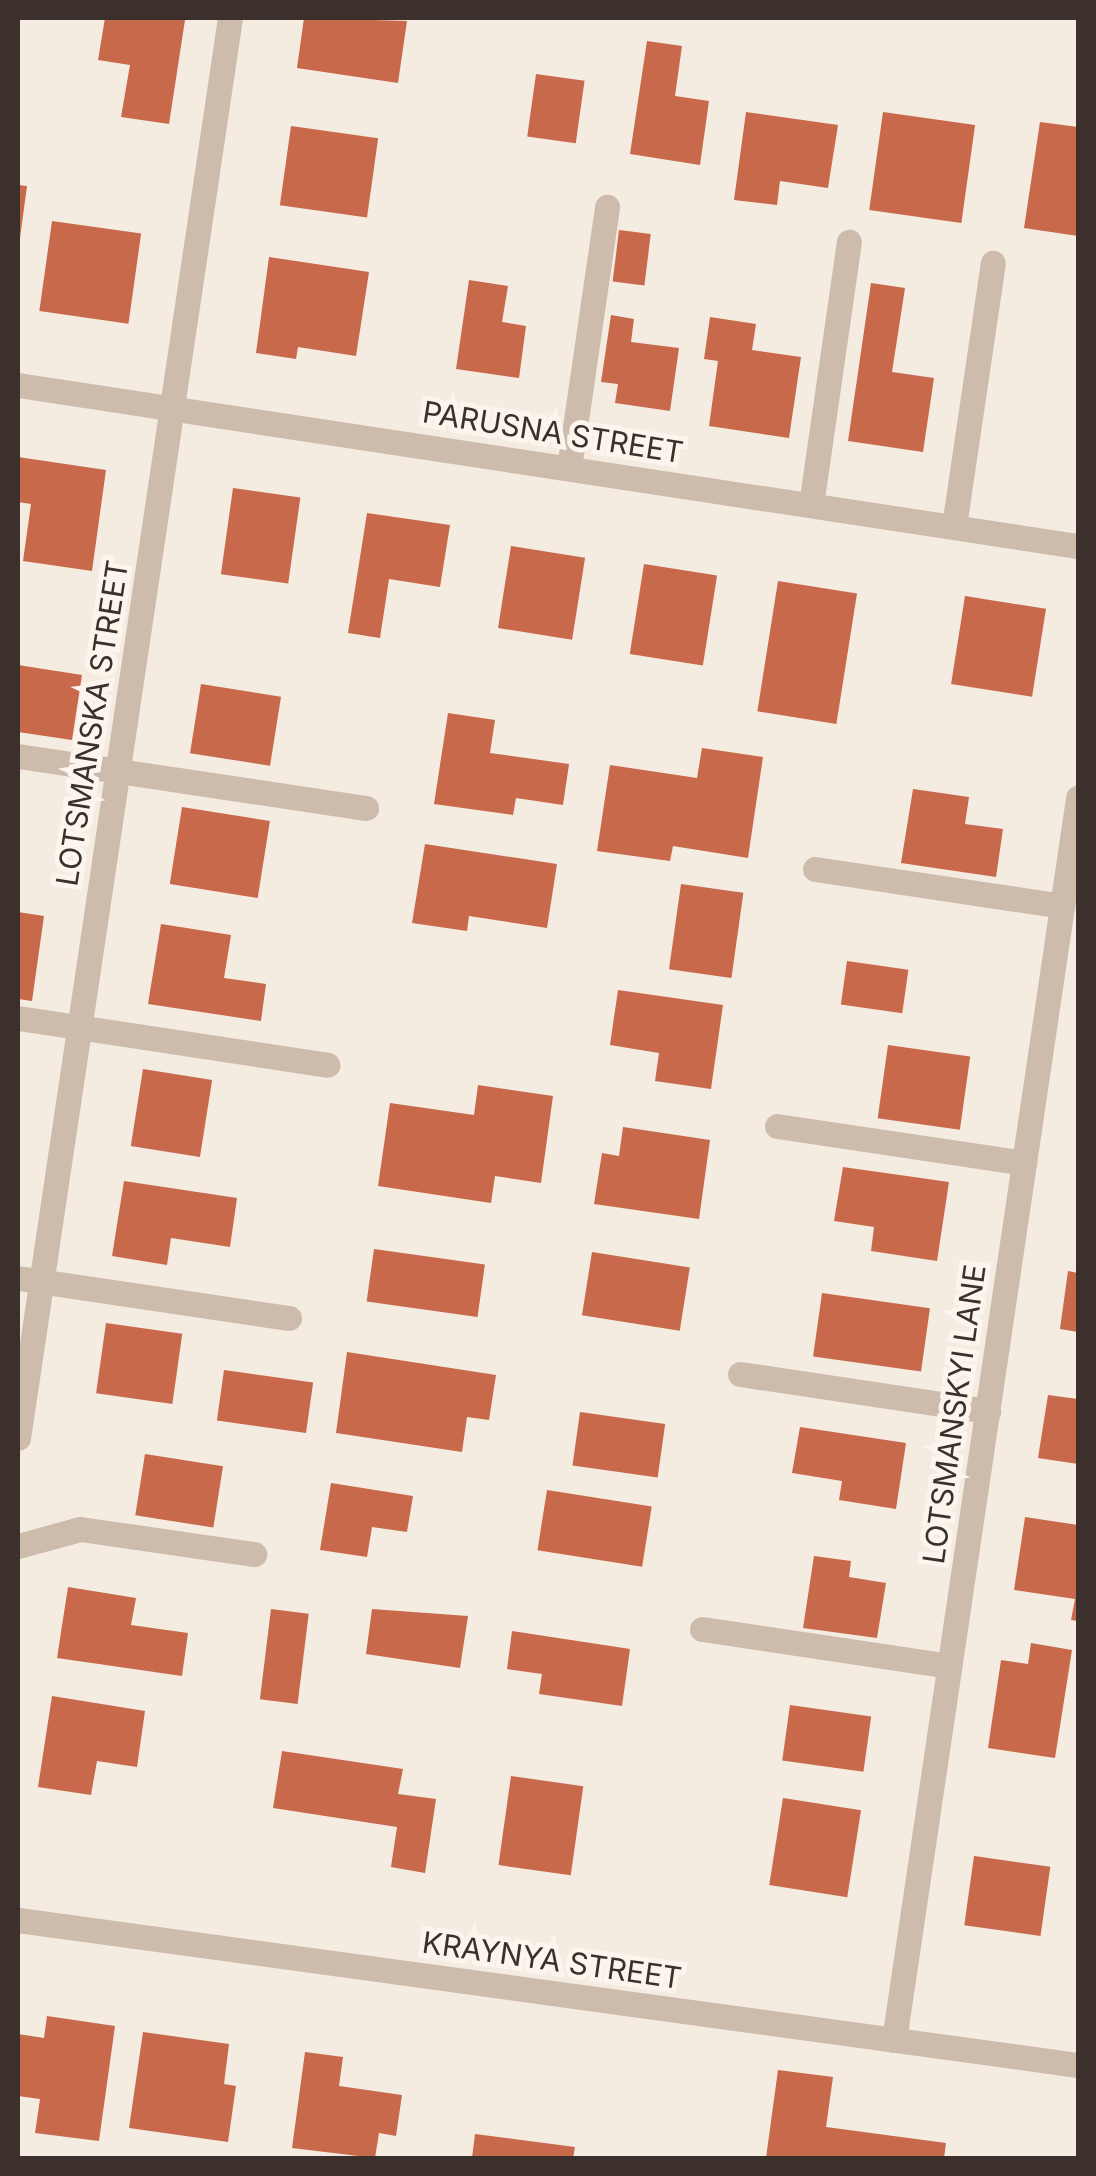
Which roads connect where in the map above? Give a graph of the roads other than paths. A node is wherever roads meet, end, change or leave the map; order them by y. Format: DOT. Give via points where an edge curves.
graph roads {
  1 [pos="230,18"];
  2 [pos="606,207"];
  3 [pos="849,242"];
  4 [pos="993,263"];
  5 [pos="18,384"];
  6 [pos="172,407"];
  7 [pos="569,468"];
  8 [pos="811,505"];
  9 [pos="954,526"];
  10 [pos="1078,546"];
  11 [pos="18,756"];
  12 [pos="118,771"];
  13 [pos="1078,798"];
  14 [pos="366,808"];
  15 [pos="815,869"];
  16 [pos="1062,906"];
  17 [pos="18,1018"];
  18 [pos="80,1028"];
  19 [pos="327,1065"];
  20 [pos="777,1126"];
  21 [pos="1024,1163"];
  22 [pos="30,1279"];
  23 [pos="289,1318"];
  24 [pos="740,1374"];
  25 [pos="988,1411"];
  26 [pos="18,1438"];
  27 [pos="18,1546"];
  28 [pos="254,1554"];
  29 [pos="702,1629"];
  30 [pos="949,1666"];
  31 [pos="18,1920"];
  32 [pos="894,2040"];
  33 [pos="1078,2066"];
  1 -- 6 [label="street, LOTSMANSKA STREET"];
  2 -- 7 [label="street"];
  3 -- 8 [label="street"];
  4 -- 9 [label="street"];
  5 -- 6 [label="street, PARUSNA STREET"];
  6 -- 7 [label="street, PARUSNA STREET"];
  6 -- 12 [label="street, LOTSMANSKA STREET"];
  7 -- 8 [label="street, PARUSNA STREET"];
  8 -- 9 [label="street, PARUSNA STREET"];
  9 -- 10 [label="street, PARUSNA STREET"];
  11 -- 12 [label="street"];
  12 -- 14 [label="street"];
  12 -- 18 [label="street, LOTSMANSKA STREET"];
  13 -- 16 [label="street, LOTSMANSKYI LANE"];
  15 -- 16 [label="street"];
  16 -- 21 [label="street, LOTSMANSKYI LANE"];
  17 -- 18 [label="street"];
  18 -- 19 [label="street"];
  18 -- 22 [label="street, LOTSMANSKA STREET"];
  20 -- 21 [label="street"];
  21 -- 25 [label="street, LOTSMANSKYI LANE"];
  22 -- 23 [label="street"];
  22 -- 26 [label="street, LOTSMANSKA STREET"];
  24 -- 25 [label="street"];
  25 -- 30 [label="street, LOTSMANSKYI LANE"];
  27 -- 28 [label="street" via="80,1529"];
  29 -- 30 [label="street"];
  30 -- 32 [label="street, LOTSMANSKYI LANE"];
  31 -- 32 [label="street, KRAYNYA STREET"];
  32 -- 33 [label="street, KRAYNYA STREET"];
}
